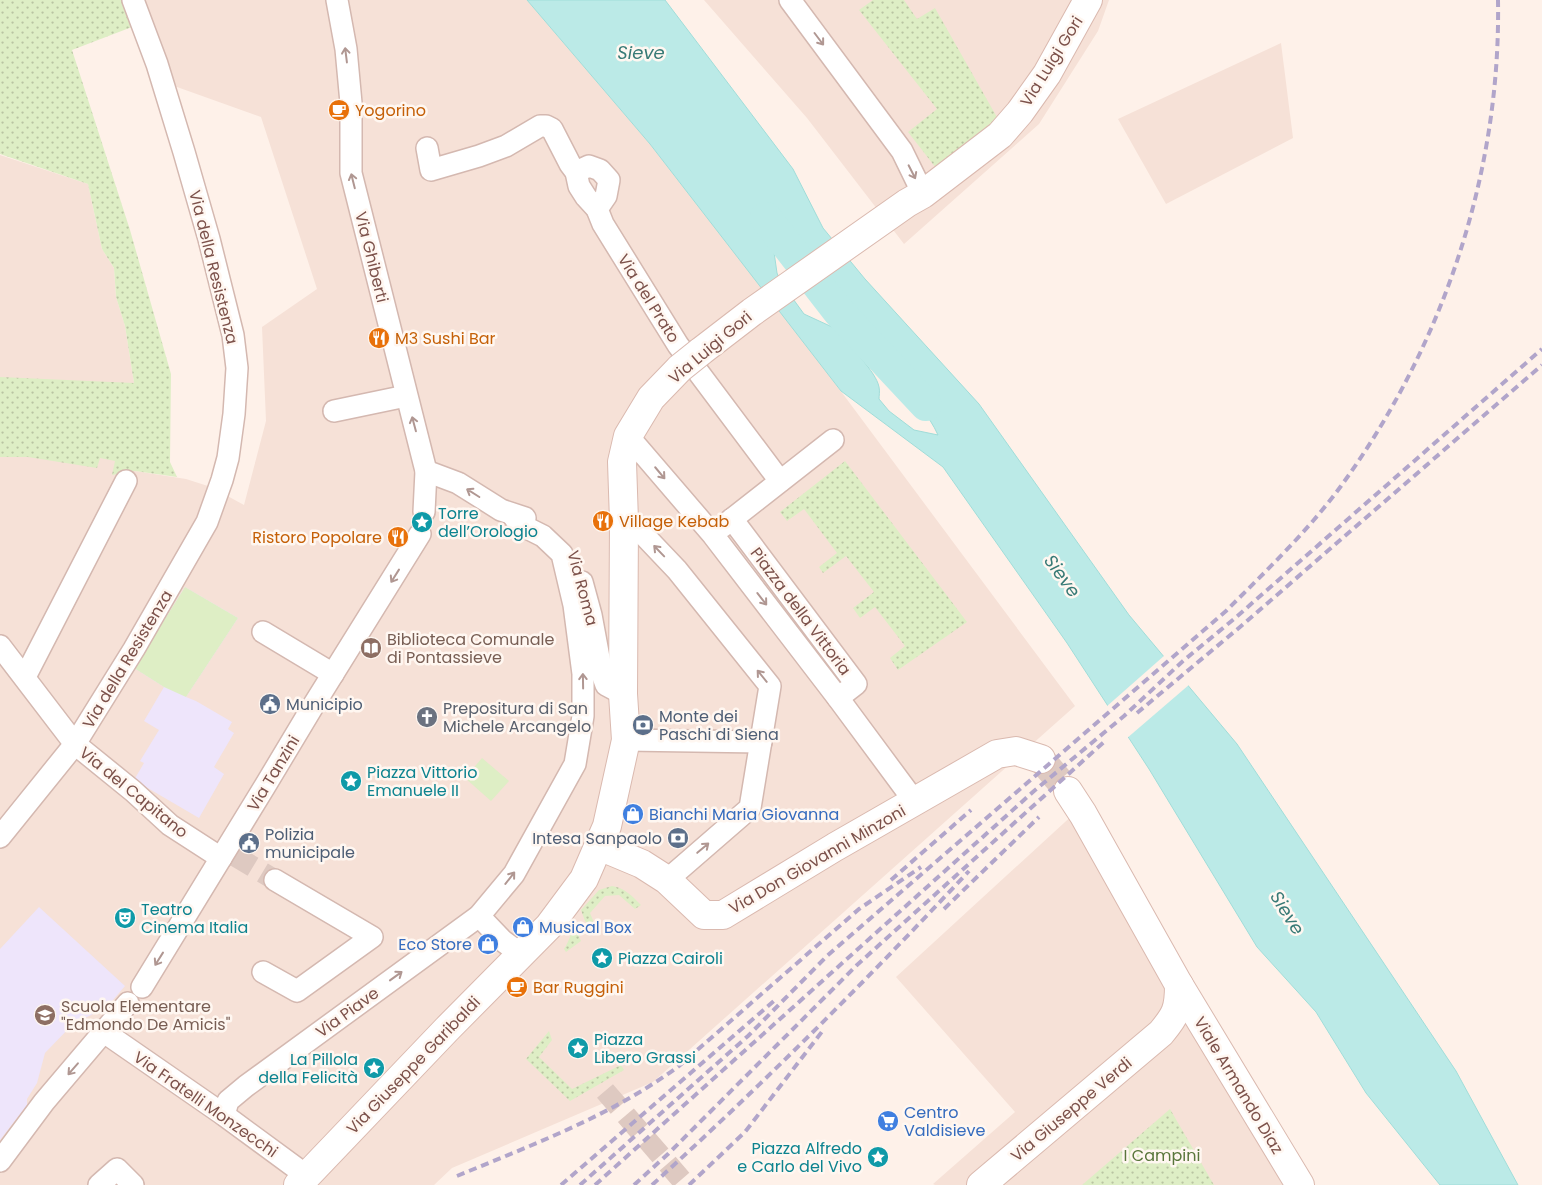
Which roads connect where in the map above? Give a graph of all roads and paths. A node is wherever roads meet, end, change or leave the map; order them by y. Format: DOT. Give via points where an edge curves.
graph roads {
  1 [pos="133,0"];
  2 [pos="337,0"];
  3 [pos="790,0"];
  4 [pos="1088,0"];
  5 [pos="427,148"];
  6 [pos="576,172"];
  7 [pos="915,199"];
  8 [pos="597,209"];
  9 [pos="406,396"];
  10 [pos="334,411"];
  11 [pos="628,436"];
  12 [pos="833,440"];
  13 [pos="426,471"];
  14 [pos="126,481"];
  15 [pos="780,481"];
  16 [pos="424,512"];
  17 [pos="512,514"];
  18 [pos="732,519"];
  19 [pos="624,521"];
  20 [pos="420,534"];
  21 [pos="712,535"];
  22 [pos="263,632"];
  23 [pos="0,646"];
  24 [pos="333,674"];
  25 [pos="25,677"];
  26 [pos="623,694"];
  27 [pos="838,698"];
  28 [pos="626,740"];
  29 [pos="760,742"];
  30 [pos="75,744"];
  31 [pos="1041,759"];
  32 [pos="897,777"];
  33 [pos="1068,791"];
  34 [pos="915,802"];
  35 [pos="885,818"];
  36 [pos="0,837"];
  37 [pos="599,846"];
  38 [pos="227,855"];
  39 [pos="275,880"];
  40 [pos="666,880"];
  41 [pos="479,916"];
  42 [pos="522,956"];
  43 [pos="263,972"];
  44 [pos="1179,985"];
  45 [pos="142,987"];
  46 [pos="128,1003"];
  47 [pos="104,1032"];
  48 [pos="1161,1033"];
  49 [pos="1222,1057"];
  50 [pos="224,1115"];
  51 [pos="0,1161"];
  52 [pos="302,1181"];
  53 [pos="99,1185"];
  54 [pos="133,1185"];
  55 [pos="981,1185"];
  56 [pos="1300,1185"];
  1 -- 30 [label="street, Via della Resistenza" via="184,152 224,298 237,368 234,414 222,480 206,522 134,649"];
  9 -- 2 [label="street, Via Ghiberti, one-way" via="351,173 351,103"];
  3 -- 7 [label="street, one-way" via="902,151"];
  4 -- 7 [label="street, Via Luigi Gori" via="1047,74 1020,112 1000,134"];
  5 -- 6 [label="street, Via del Prato" via="431,170 488,153 540,126 546,126 552,130"];
  6 -- 8 [label="street, Via del Prato" via="579,186"];
  6 -- 8 [label="street" via="589,166 600,170 609,180 606,196"];
  7 -- 11 [label="street, Via Luigi Gori" via="752,312 690,360 651,398"];
  8 -- 15 [label="street, Via del Prato" via="603,224 678,345"];
  9 -- 10 [label="street"];
  13 -- 9 [label="street, Via Ghiberti, one-way"];
  11 -- 19 [label="street, Via Luigi Gori" via="622,462"];
  11 -- 21 [label="street, Piazza della Vittoria, one-way"];
  12 -- 15 [label="street"];
  13 -- 16 [label="street, Via Ghiberti"];
  17 -- 13 [label="street, Via Roma, one-way" via="458,484"];
  14 -- 25 [label="street"];
  15 -- 18 [label="street"];
  17 -- 26 [label="street, Via Roma" via="544,526 573,545 602,674 606,685"];
  41 -- 17 [label="street, Via Piave, one-way" via="514,874 575,764 583,716 582,664 574,605 562,554 543,536 519,524"];
  18 -- 21 [label="street"];
  18 -- 27 [label="street, Piazza della Vittoria" via="856,684"];
  19 -- 26 [label="street, Via Luigi Gori"];
  29 -- 19 [label="street, one-way" via="770,686 677,570 639,530"];
  20 -- 24 [label="street, Via Tanzini, one-way"];
  21 -- 27 [label="street, Piazza della Vittoria, one-way"];
  22 -- 24 [label="street"];
  23 -- 25 [label="street, Via del Capitano"];
  24 -- 38 [label="street, Via Tanzini"];
  25 -- 30 [label="street, Via del Capitano"];
  26 -- 28 [label="street, Via Luigi Gori"];
  27 -- 32 [label="street, Piazza della Vittoria"];
  28 -- 29 [label="street"];
  28 -- 37 [label="street, Via Luigi Gori" via="608,826"];
  40 -- 29 [label="street, one-way" via="750,808"];
  30 -- 36 [label="street, Via della Resistenza"];
  30 -- 38 [label="street, Via del Capitano" via="170,825"];
  31 -- 34 [label="street, Via Don Giovanni Minzoni" via="1016,750 997,754"];
  32 -- 34 [label="street, Piazza della Vittoria"];
  32 -- 35 [label="street"];
  33 -- 44 [label="street"];
  34 -- 35 [label="street, Via Don Giovanni Minzoni"];
  35 -- 40 [label="street, Via Don Giovanni Minzoni" via="722,915 704,915"];
  37 -- 40 [label="street, Via Don Giovanni Minzoni" via="642,864"];
  37 -- 42 [label="street, Via Luigi Gori" via="582,883"];
  38 -- 45 [label="street, Via Tanzini, one-way"];
  39 -- 43 [label="street" via="372,937 297,991"];
  41 -- 42 [label="street"];
  50 -- 41 [label="street, Via Piave, one-way" via="228,1101 246,1086"];
  42 -- 52 [label="street, Via Giuseppe Garibaldi" via="447,1029"];
  44 -- 48 [label="street, Via Giuseppe Verdi" via="1179,1004 1174,1017"];
  44 -- 49 [label="street, Viale Armando Diaz"];
  46 -- 47 [label="street"];
  47 -- 50 [label="street, Via Fratelli Monzecchi"];
  47 -- 51 [label="street, one-way" via="44,1102"];
  48 -- 49 [label="street" via="1183,1031 1200,1037"];
  48 -- 55 [label="street, Via Giuseppe Verdi"];
  49 -- 56 [label="street, Viale Armando Diaz"];
  50 -- 52 [label="street, Via Fratelli Monzecchi"];
  53 -- 54 [label="street" via="117,1169"];
}
